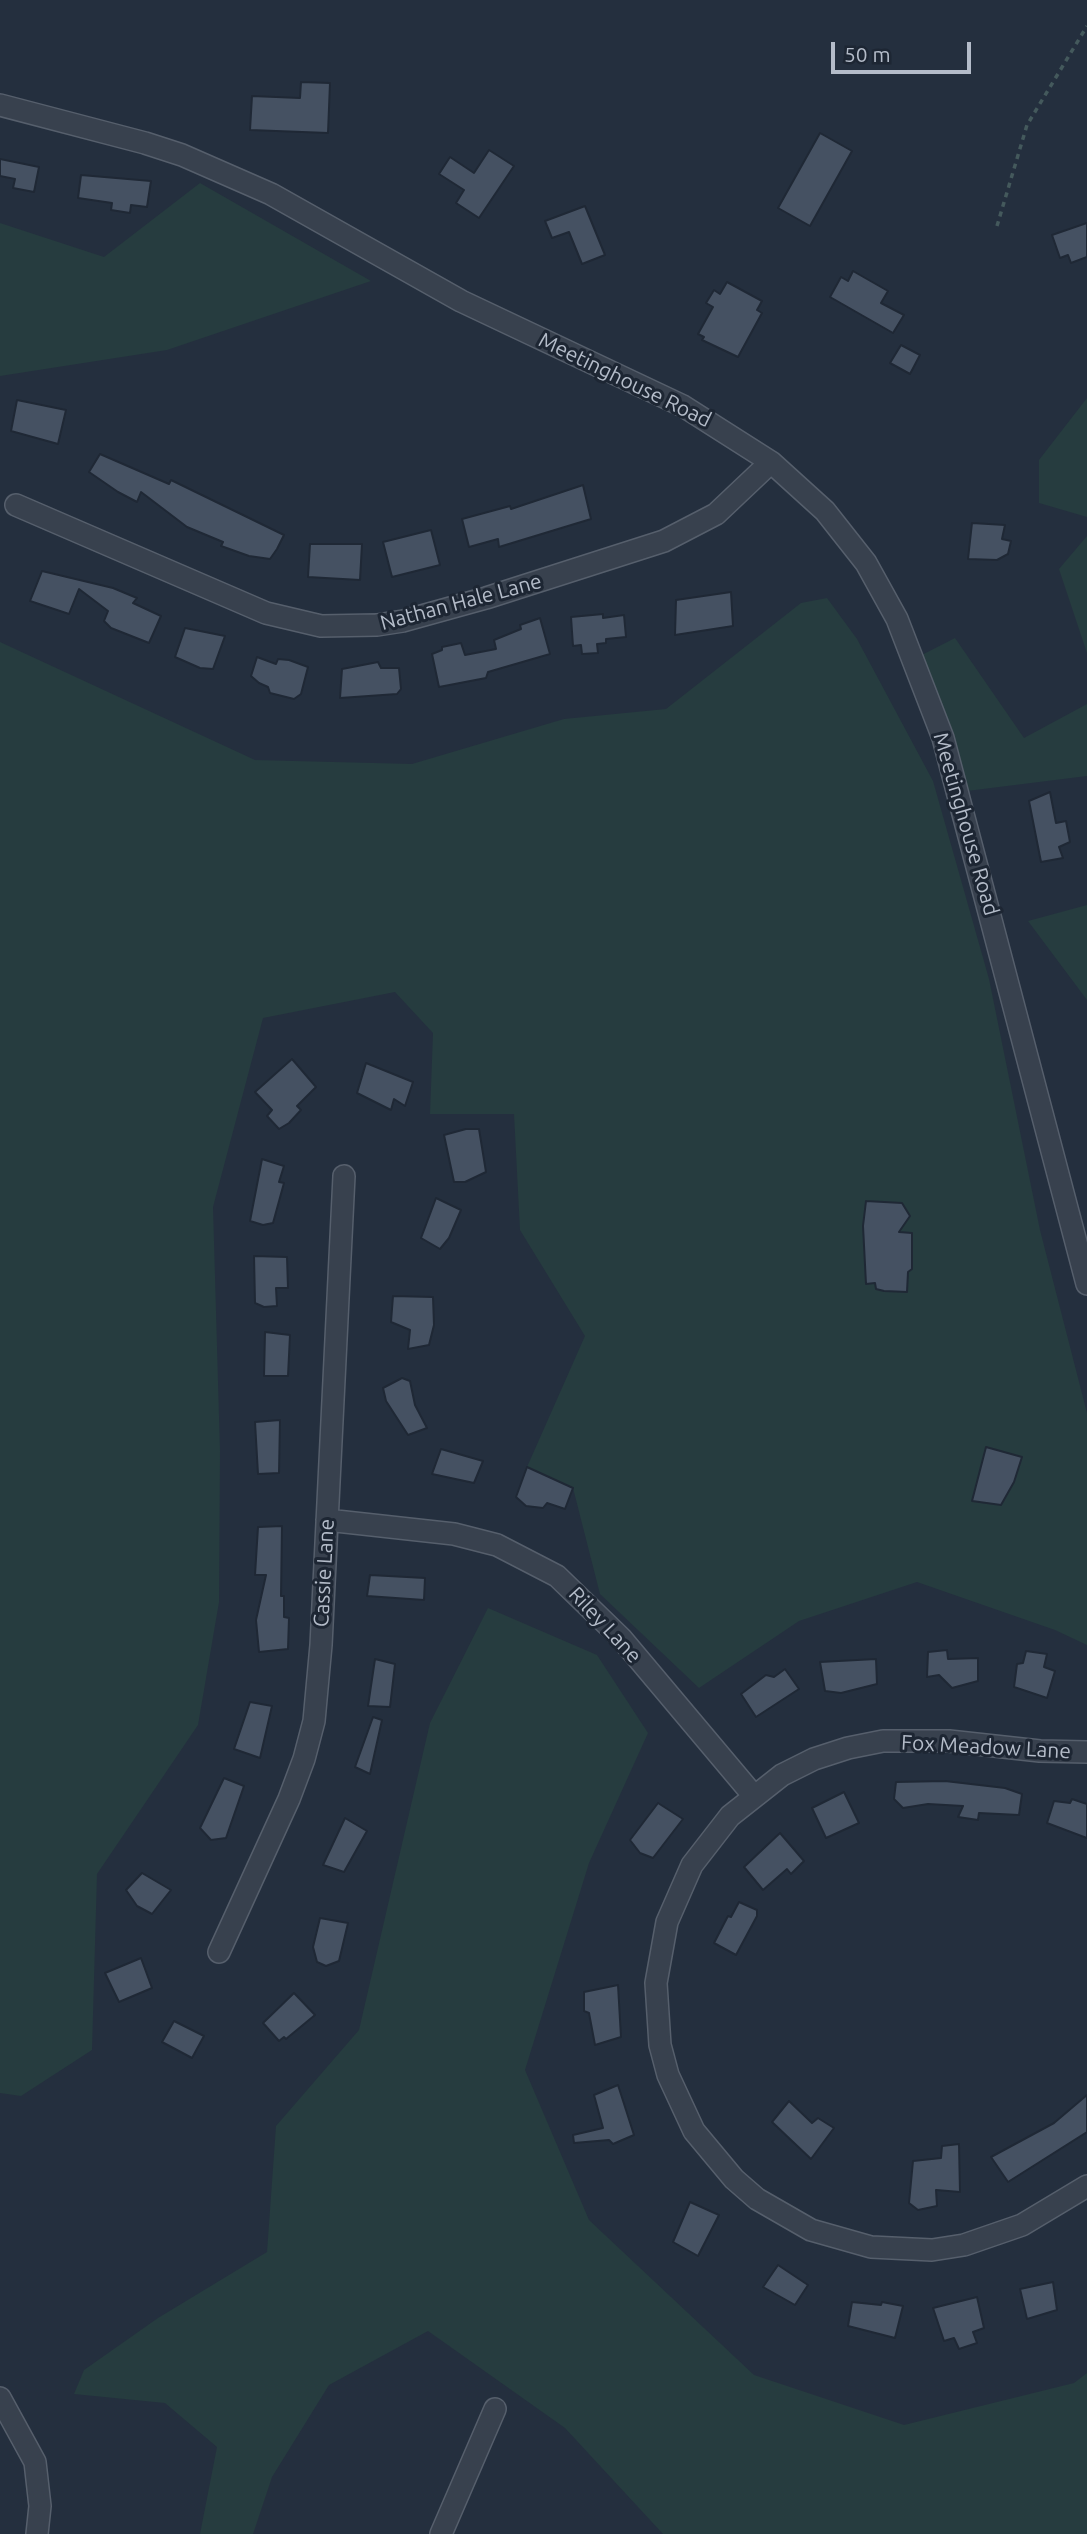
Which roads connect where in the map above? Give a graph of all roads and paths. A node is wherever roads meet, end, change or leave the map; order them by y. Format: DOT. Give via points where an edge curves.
graph roads {
  1 [pos="1087,26"];
  2 [pos="0,105"];
  3 [pos="997,226"];
  4 [pos="771,462"];
  5 [pos="16,505"];
  6 [pos="344,1176"];
  7 [pos="1087,1284"];
  8 [pos="327,1520"];
  9 [pos="1087,1752"];
  10 [pos="753,1795"];
  11 [pos="219,1952"];
  12 [pos="1087,2186"];
  13 [pos="0,2398"];
  14 [pos="495,2409"];
  15 [pos="37,2534"];
  16 [pos="440,2534"];
  1 -- 3 [label="path" via="1027,125"];
  2 -- 4 [label="street, Meetinghouse Road" via="145,143 238,179 461,301 653,390"];
  4 -- 5 [label="street, Nathan Hale Lane" via="716,514 664,541 486,598 377,625 321,626 266,613"];
  4 -- 7 [label="street, Meetinghouse Road" via="825,511 866,563 897,619 929,698 957,783"];
  6 -- 8 [label="street, Cassie Lane"];
  8 -- 10 [label="street, Riley Lane" via="454,1534 517,1553 556,1576 621,1638"];
  8 -- 11 [label="street, Cassie Lane" via="318,1683 304,1759"];
  9 -- 10 [label="street, Fox Meadow Lane" via="949,1741 883,1741 814,1759"];
  10 -- 12 [label="street, Fox Meadow Lane" via="730,1816 692,1865 667,1922 658,1962 656,2014 668,2075 694,2131 713,2156 757,2199 802,2225 840,2240 901,2249 932,2250 992,2238"];
  13 -- 15 [label="street" via="35,2462 40,2506"];
  14 -- 16 [label="street"];
}
